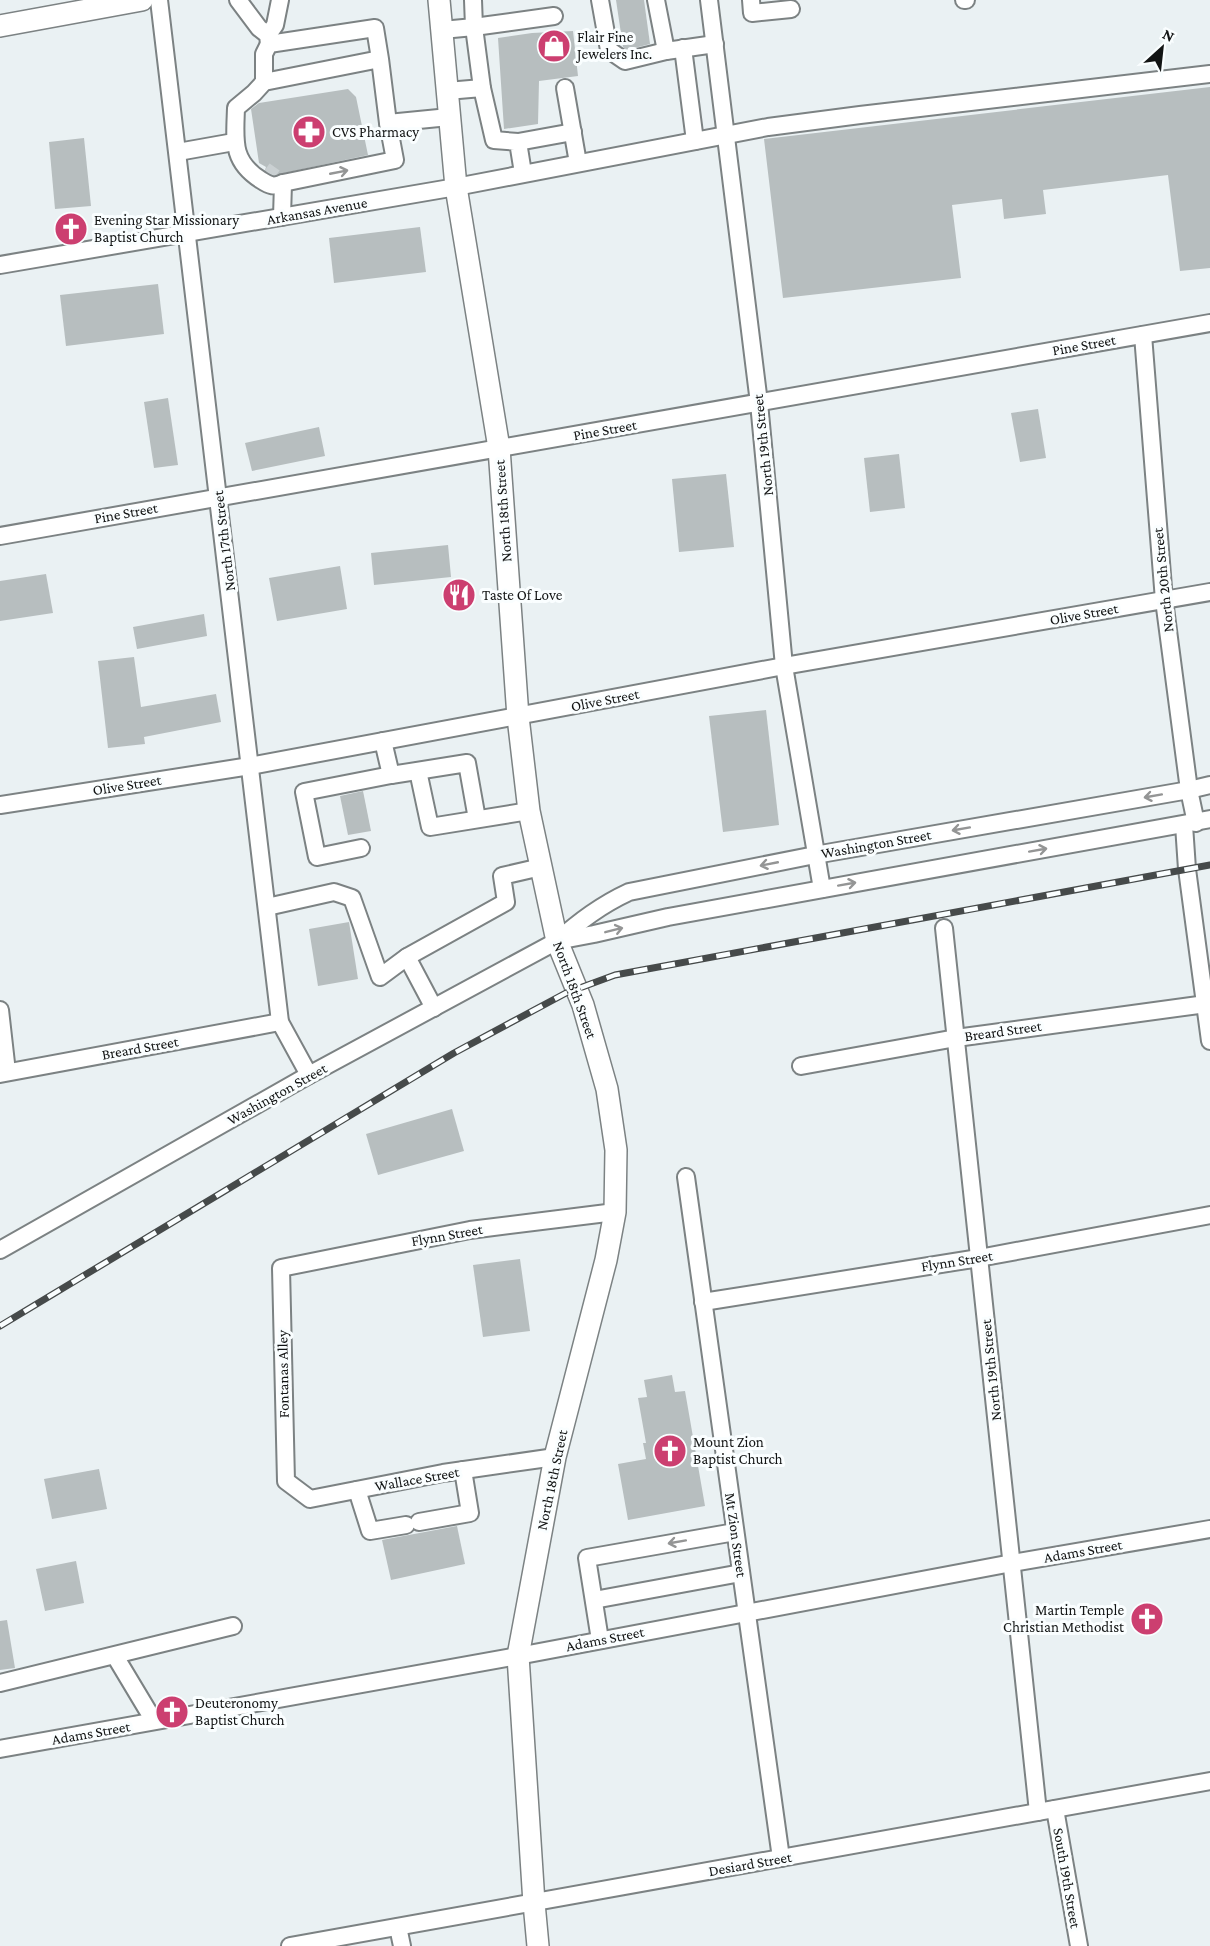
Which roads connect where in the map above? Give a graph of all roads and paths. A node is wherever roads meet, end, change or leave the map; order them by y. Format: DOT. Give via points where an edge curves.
graph roads {
  1 [pos="142,0"];
  2 [pos="159,0"];
  3 [pos="238,0"];
  4 [pos="280,0"];
  5 [pos="439,0"];
  6 [pos="473,0"];
  7 [pos="600,0"];
  8 [pos="656,0"];
  9 [pos="709,0"];
  10 [pos="751,0"];
  11 [pos="791,9"];
  12 [pos="554,16"];
  13 [pos="0,26"];
  14 [pos="474,27"];
  15 [pos="442,30"];
  16 [pos="268,39"];
  17 [pos="715,44"];
  18 [pos="683,48"];
  19 [pos="666,51"];
  20 [pos="380,59"];
  21 [pos="1210,74"];
  22 [pos="264,81"];
  23 [pos="482,88"];
  24 [pos="565,88"];
  25 [pos="447,92"];
  26 [pos="449,117"];
  27 [pos="388,123"];
  28 [pos="573,132"];
  29 [pos="725,134"];
  30 [pos="694,141"];
  31 [pos="234,142"];
  32 [pos="518,142"];
  33 [pos="178,152"];
  34 [pos="241,161"];
  35 [pos="578,163"];
  36 [pos="523,173"];
  37 [pos="274,176"];
  38 [pos="456,187"];
  39 [pos="282,217"];
  40 [pos="188,233"];
  41 [pos="0,265"];
  42 [pos="1210,323"];
  43 [pos="1143,335"];
  44 [pos="759,403"];
  45 [pos="499,448"];
  46 [pos="219,497"];
  47 [pos="0,536"];
  48 [pos="1210,592"];
  49 [pos="1164,600"];
  50 [pos="784,666"];
  51 [pos="518,717"];
  52 [pos="383,741"];
  53 [pos="250,766"];
  54 [pos="418,771"];
  55 [pos="391,775"];
  56 [pos="1210,785"];
  57 [pos="1189,790"];
  58 [pos="0,805"];
  59 [pos="529,811"];
  60 [pos="477,819"];
  61 [pos="1197,822"];
  62 [pos="360,849"];
  63 [pos="815,855"];
  64 [pos="541,867"];
  65 [pos="822,889"];
  66 [pos="267,907"];
  67 [pos="944,928"];
  68 [pos="556,941"];
  69 [pos="407,957"];
  70 [pos="1206,1004"];
  71 [pos="434,1008"];
  72 [pos="0,1010"];
  73 [pos="280,1022"];
  74 [pos="956,1038"];
  75 [pos="1210,1041"];
  76 [pos="801,1066"];
  77 [pos="4,1073"];
  78 [pos="309,1075"];
  79 [pos="686,1177"];
  80 [pos="615,1212"];
  81 [pos="1210,1215"];
  82 [pos="0,1250"];
  83 [pos="979,1258"];
  84 [pos="281,1268"];
  85 [pos="703,1302"];
  86 [pos="555,1457"];
  87 [pos="463,1470"];
  88 [pos="286,1481"];
  89 [pos="357,1490"];
  90 [pos="1210,1529"];
  91 [pos="735,1532"];
  92 [pos="1012,1563"];
  93 [pos="741,1573"];
  94 [pos="594,1600"];
  95 [pos="746,1612"];
  96 [pos="233,1626"];
  97 [pos="600,1640"];
  98 [pos="115,1656"];
  99 [pos="518,1656"];
  100 [pos="0,1683"];
  101 [pos="154,1721"];
  102 [pos="0,1749"];
  103 [pos="1210,1781"];
  104 [pos="1047,1811"];
  105 [pos="781,1858"];
  106 [pos="534,1902"];
  107 [pos="398,1927"];
  108 [pos="290,1946"];
  109 [pos="402,1946"];
  110 [pos="538,1946"];
  111 [pos="1079,1946"];
  1 -- 13 [label="main road"];
  2 -- 33 [label="street, North 17th Street"];
  3 -- 16 [label="street"];
  4 -- 16 [label="street"];
  5 -- 15 [label="main road, North 18th Street"];
  6 -- 14 [label="street"];
  7 -- 19 [label="street" via="609,50 625,61"];
  8 -- 19 [label="street"];
  9 -- 17 [label="street, North 19th Street"];
  10 -- 11 [label="street" via="752,14"];
  12 -- 14 [label="street"];
  14 -- 15 [label="street"];
  14 -- 23 [label="street"];
  15 -- 25 [label="main road, North 18th Street"];
  16 -- 20 [label="street" via="375,28"];
  16 -- 22 [label="street"];
  17 -- 18 [label="street"];
  17 -- 29 [label="street, North 19th Street"];
  18 -- 19 [label="street"];
  18 -- 30 [label="street"];
  20 -- 22 [label="street"];
  20 -- 27 [label="street"];
  21 -- 29 [label="street, Arkansas Avenue" via="860,114"];
  22 -- 31 [label="street" via="236,108"];
  23 -- 25 [label="street"];
  23 -- 32 [label="street" via="494,140"];
  24 -- 28 [label="street"];
  25 -- 26 [label="main road, North 18th Street"];
  26 -- 27 [label="street"];
  26 -- 38 [label="main road, North 18th Street"];
  37 -- 27 [label="street, one-way" via="395,160"];
  28 -- 32 [label="street"];
  28 -- 35 [label="street"];
  29 -- 30 [label="street, Arkansas Avenue"];
  29 -- 44 [label="street, North 19th Street"];
  30 -- 35 [label="street, Arkansas Avenue"];
  31 -- 33 [label="street"];
  31 -- 34 [label="street"];
  32 -- 36 [label="street"];
  33 -- 40 [label="street, North 17th Street"];
  34 -- 37 [label="street" via="256,164"];
  34 -- 37 [label="street" via="247,171 270,186 277,186"];
  35 -- 36 [label="street, Arkansas Avenue"];
  36 -- 38 [label="street, Arkansas Avenue"];
  37 -- 39 [label="street"];
  38 -- 39 [label="street, Arkansas Avenue"];
  38 -- 45 [label="main road, North 18th Street"];
  39 -- 40 [label="street, Arkansas Avenue"];
  40 -- 41 [label="street, Arkansas Avenue"];
  40 -- 46 [label="street, North 17th Street"];
  42 -- 43 [label="street, Pine Street"];
  43 -- 44 [label="street, Pine Street"];
  43 -- 49 [label="street, North 20th Street"];
  44 -- 45 [label="street, Pine Street"];
  44 -- 50 [label="street, North 19th Street"];
  45 -- 46 [label="street, Pine Street"];
  45 -- 51 [label="main road, North 18th Street"];
  46 -- 47 [label="street, Pine Street"];
  46 -- 53 [label="street, North 17th Street"];
  48 -- 49 [label="street, Olive Street"];
  49 -- 50 [label="street, Olive Street"];
  49 -- 57 [label="street, North 20th Street"];
  50 -- 51 [label="street, Olive Street"];
  50 -- 63 [label="street, North 19th Street"];
  51 -- 52 [label="street, Olive Street"];
  51 -- 59 [label="main road, North 18th Street"];
  52 -- 53 [label="street, Olive Street"];
  52 -- 55 [label="street"];
  53 -- 58 [label="street, Olive Street"];
  53 -- 66 [label="street, North 17th Street"];
  54 -- 55 [label="street"];
  54 -- 60 [label="street" via="430,827"];
  54 -- 60 [label="street" via="467,763"];
  55 -- 62 [label="street" via="304,792 317,857"];
  56 -- 57 [label="street, Washington Street"];
  57 -- 61 [label="street, North 20th Street"];
  57 -- 63 [label="street, Washington Street, one-way"];
  59 -- 60 [label="street"];
  59 -- 64 [label="main road, North 18th Street"];
  65 -- 61 [label="street, Washington Street, one-way"];
  61 -- 70 [label="street, North 20th Street" via="1187,869"];
  63 -- 65 [label="street, North 19th Street"];
  63 -- 68 [label="street, Washington Street, one-way" via="629,892 607,902"];
  64 -- 68 [label="main road, North 18th Street"];
  64 -- 69 [label="street" via="502,876 506,902"];
  68 -- 65 [label="street, Washington Street, one-way"];
  66 -- 69 [label="street" via="334,892 352,898 380,977"];
  66 -- 73 [label="street, North 17th Street"];
  67 -- 74 [label="street, North 19th Street"];
  68 -- 71 [label="street, Washington Street"];
  68 -- 80 [label="main road, North 18th Street" via="583,1005 607,1089 616,1150"];
  69 -- 71 [label="street"];
  70 -- 74 [label="street, Breard Street"];
  70 -- 75 [label="street, North 20th Street"];
  71 -- 78 [label="street, Washington Street"];
  72 -- 77 [label="street"];
  73 -- 77 [label="street, Breard Street"];
  73 -- 78 [label="street, North 17th Street"];
  74 -- 76 [label="street, Breard Street"];
  74 -- 83 [label="street, North 19th Street"];
  78 -- 82 [label="street, Washington Street"];
  79 -- 85 [label="street, Mt Zion Street"];
  80 -- 84 [label="street, Flynn Street" via="470,1230"];
  80 -- 86 [label="main road, North 18th Street"];
  81 -- 83 [label="street, Flynn Street"];
  83 -- 85 [label="street, Flynn Street"];
  83 -- 92 [label="street, North 19th Street"];
  84 -- 88 [label="street, Fontanas Alley"];
  85 -- 91 [label="street, Mt Zion Street"];
  86 -- 87 [label="street, Wallace Street"];
  86 -- 99 [label="main road, North 18th Street"];
  87 -- 89 [label="street, Wallace Street"];
  87 -- 89 [label="street" via="470,1513 370,1531"];
  88 -- 89 [label="street, Wallace Street" via="310,1499"];
  90 -- 92 [label="street, Adams Street"];
  91 -- 93 [label="street, Mt Zion Street"];
  91 -- 94 [label="street, one-way" via="587,1557"];
  92 -- 95 [label="street, Adams Street"];
  92 -- 104 [label="street, North 19th Street"];
  93 -- 94 [label="street"];
  93 -- 95 [label="street, Mt Zion Street"];
  94 -- 97 [label="street"];
  95 -- 97 [label="street, Adams Street"];
  95 -- 105 [label="street, Mt Zion Street"];
  96 -- 98 [label="street"];
  97 -- 99 [label="street, Adams Street"];
  98 -- 100 [label="street"];
  98 -- 101 [label="street"];
  99 -- 101 [label="street, Adams Street"];
  99 -- 106 [label="main road, North 18th Street"];
  101 -- 102 [label="street, Adams Street"];
  103 -- 104 [label="street, Desiard Street"];
  104 -- 105 [label="street, Desiard Street"];
  104 -- 111 [label="street, South 19th Street"];
  105 -- 106 [label="street, Desiard Street"];
  106 -- 107 [label="street, Desiard Street"];
  106 -- 110 [label="main road, North 18th Street"];
  107 -- 108 [label="street, Desiard Street"];
  107 -- 109 [label="street"];
}
